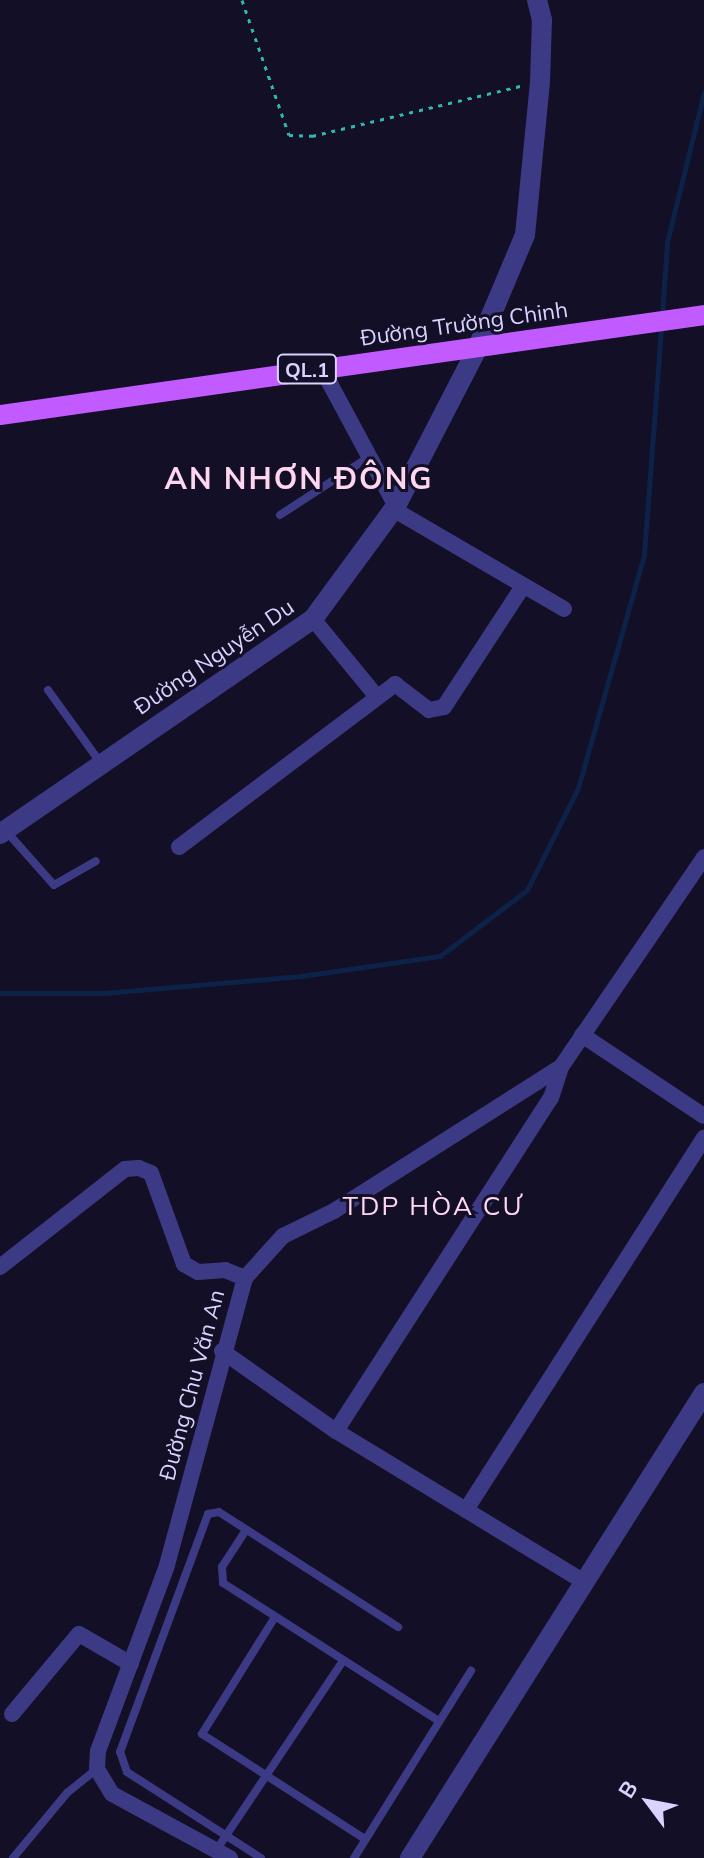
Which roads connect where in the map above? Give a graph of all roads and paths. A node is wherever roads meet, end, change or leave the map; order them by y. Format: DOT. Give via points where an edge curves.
graph roads {
  1 [pos="242,0"];
  2 [pos="537,0"];
  3 [pos="540,82"];
  4 [pos="701,315"];
  5 [pos="477,349"];
  6 [pos="321,367"];
  7 [pos="0,415"];
  8 [pos="369,457"];
  9 [pos="394,508"];
  10 [pos="280,515"];
  11 [pos="522,588"];
  12 [pos="564,609"];
  13 [pos="313,619"];
  14 [pos="48,690"];
  15 [pos="377,697"];
  16 [pos="101,762"];
  17 [pos="3,832"];
  18 [pos="179,847"];
  19 [pos="704,857"];
  20 [pos="96,861"];
  21 [pos="582,1035"];
  22 [pos="561,1067"];
  23 [pos="704,1116"];
  24 [pos="704,1138"];
  25 [pos="0,1267"];
  26 [pos="245,1278"];
  27 [pos="222,1351"];
  28 [pos="704,1393"];
  29 [pos="336,1431"];
  30 [pos="466,1510"];
  31 [pos="246,1530"];
  32 [pos="584,1582"];
  33 [pos="275,1617"];
  34 [pos="398,1627"];
  35 [pos="343,1661"];
  36 [pos="131,1664"];
  37 [pos="471,1671"];
  38 [pos="12,1714"];
  39 [pos="439,1721"];
  40 [pos="97,1769"];
  41 [pos="265,1778"];
  42 [pos="365,1839"];
  43 [pos="224,1848"];
  44 [pos="13,1858"];
  45 [pos="261,1858"];
  46 [pos="354,1858"];
  47 [pos="410,1858"];
  1 -- 3 [label="path" via="289,135 312,136"];
  2 -- 3 [label="street, Đường Nguyễn Du" via="542,20"];
  3 -- 5 [label="street, Đường Nguyễn Du" via="525,235"];
  4 -- 5 [label="main road, Đường Trường Chinh / QL.1"];
  5 -- 6 [label="main road, Đường Trường Chinh / QL.1"];
  5 -- 9 [label="street, Đường Nguyễn Du"];
  6 -- 7 [label="main road, Đường Trường Chinh / QL.1"];
  6 -- 8 [label="street"];
  8 -- 9 [label="street"];
  8 -- 10 [label="lane"];
  9 -- 11 [label="street"];
  9 -- 13 [label="street, Đường Nguyễn Du"];
  11 -- 12 [label="street"];
  11 -- 15 [label="street" via="444,707 429,710 395,684"];
  13 -- 15 [label="street"];
  13 -- 16 [label="street, Đường Nguyễn Du"];
  14 -- 16 [label="lane"];
  15 -- 18 [label="street"];
  16 -- 17 [label="street, Đường Nguyễn Du"];
  17 -- 20 [label="lane" via="54,885"];
  19 -- 21 [label="street, Đường Chu Văn An"];
  21 -- 22 [label="street, Đường Chu Văn An"];
  21 -- 23 [label="street"];
  22 -- 26 [label="street, Đường Chu Văn An" via="334,1211 283,1236"];
  22 -- 29 [label="street" via="551,1098"];
  24 -- 30 [label="street"];
  25 -- 26 [label="street" via="125,1169 139,1168 151,1173 184,1264 190,1270 225,1270"];
  26 -- 27 [label="street, Đường Chu Văn An"];
  27 -- 29 [label="street"];
  27 -- 36 [label="street, Đường Chu Văn An" via="167,1565"];
  28 -- 32 [label="street"];
  29 -- 30 [label="street"];
  30 -- 32 [label="street"];
  31 -- 33 [label="lane" via="222,1567 223,1583"];
  31 -- 34 [label="lane"];
  31 -- 43 [label="lane" via="219,1512 208,1514 120,1752 127,1772"];
  32 -- 47 [label="street"];
  33 -- 35 [label="lane"];
  33 -- 41 [label="lane" via="201,1728 206,1741"];
  35 -- 39 [label="lane"];
  35 -- 41 [label="lane"];
  36 -- 38 [label="street" via="79,1634"];
  36 -- 40 [label="street, Đường Chu Văn An" via="98,1751"];
  37 -- 39 [label="lane"];
  39 -- 42 [label="lane"];
  40 -- 43 [label="street" via="112,1794"];
  40 -- 44 [label="lane" via="67,1793"];
  41 -- 42 [label="lane"];
  41 -- 43 [label="lane"];
  42 -- 46 [label="lane"];
  43 -- 45 [label="lane"];
}
